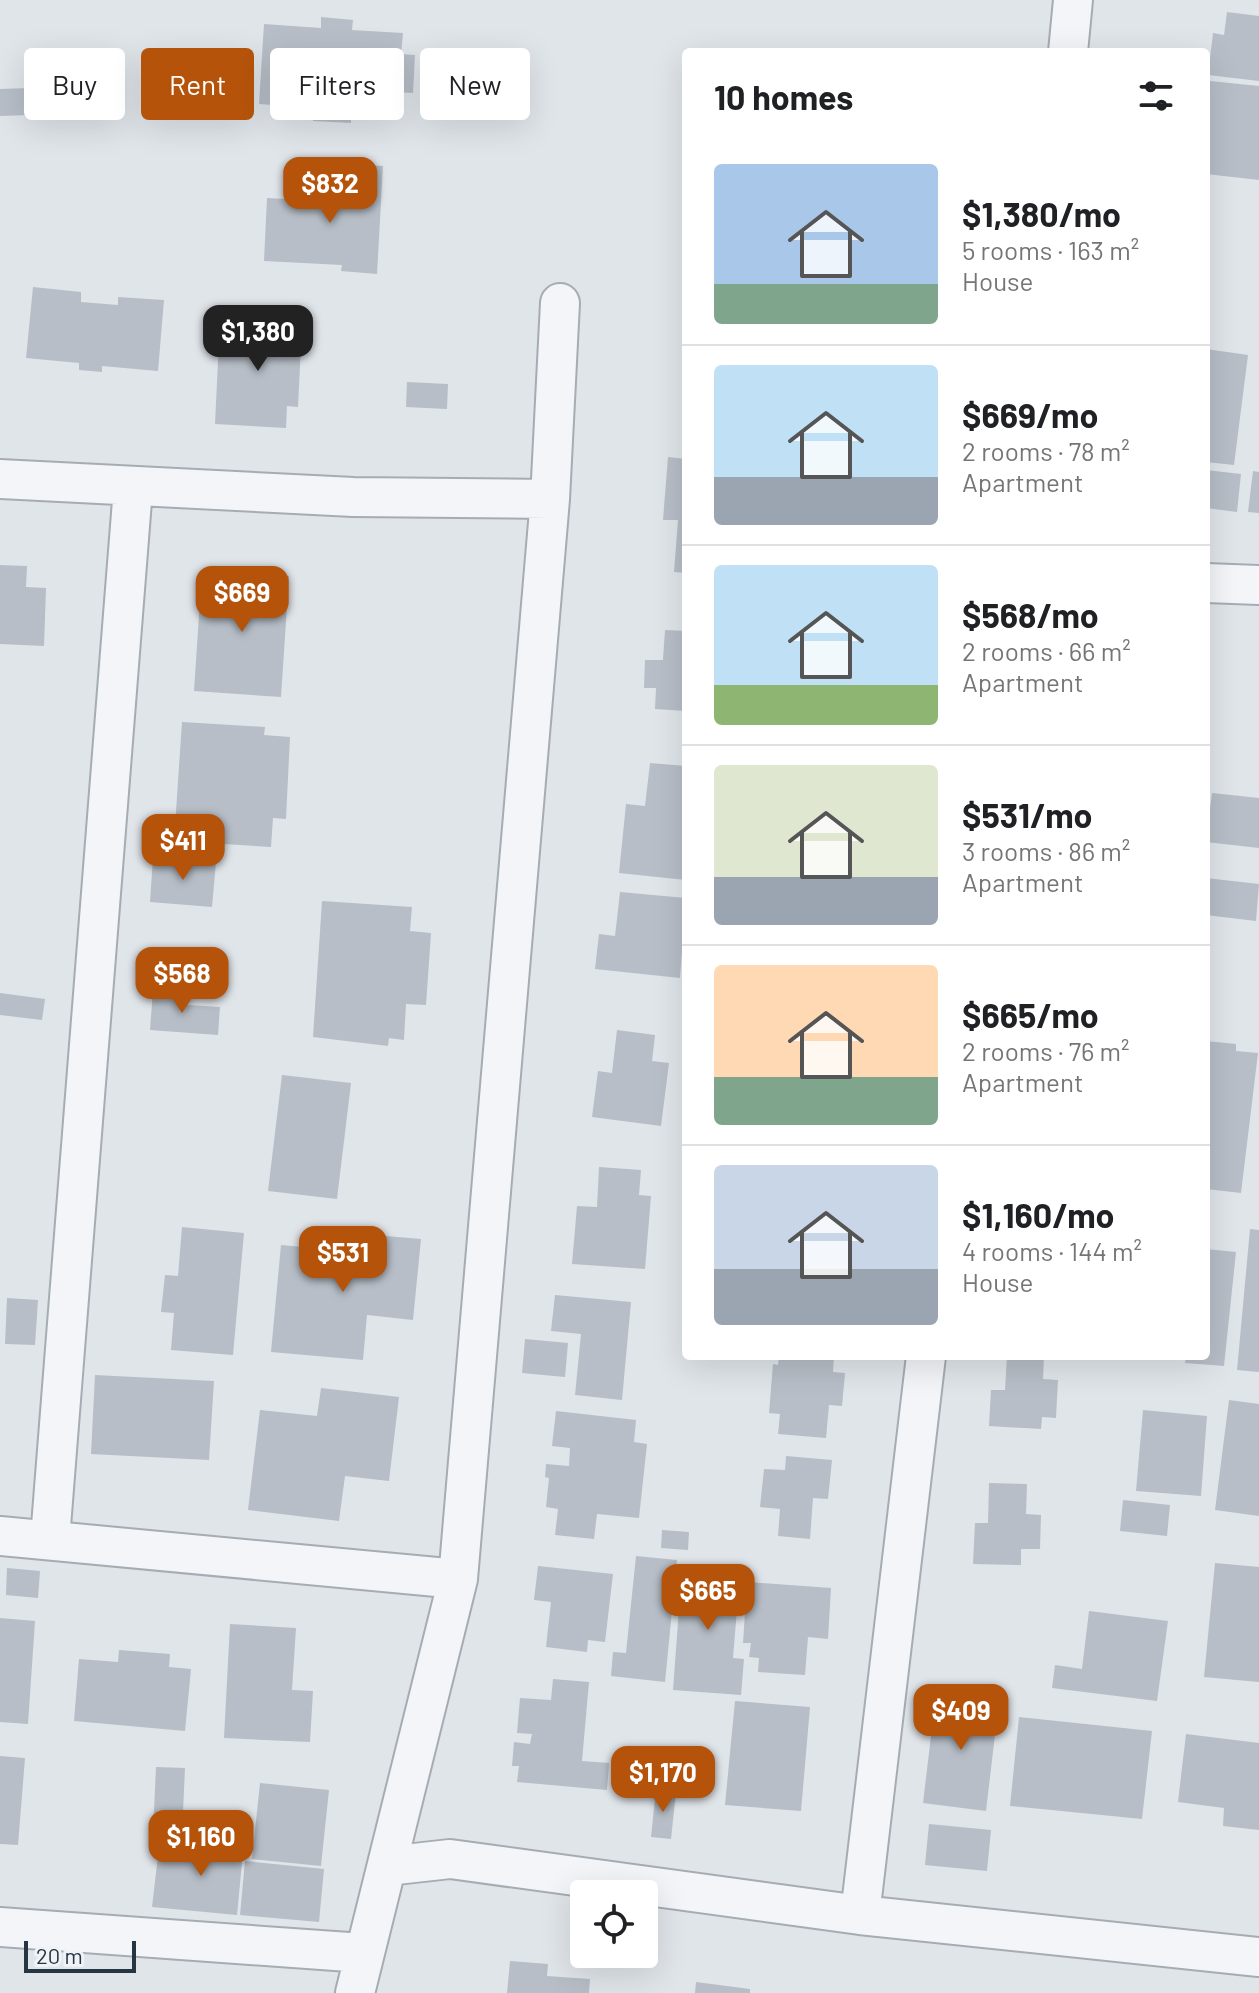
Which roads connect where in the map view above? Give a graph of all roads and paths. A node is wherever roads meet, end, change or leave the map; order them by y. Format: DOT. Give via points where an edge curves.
graph roads {
  1 [pos="1073,0"];
  2 [pos="1068,48"];
  3 [pos="560,303"];
  4 [pos="0,479"];
  5 [pos="133,488"];
  6 [pos="550,499"];
  7 [pos="1210,583"];
  8 [pos="1259,585"];
  9 [pos="926,1360"];
  10 [pos="0,1536"];
  11 [pos="50,1539"];
  12 [pos="458,1579"];
  13 [pos="387,1866"];
  14 [pos="860,1915"];
  15 [pos="0,1927"];
  16 [pos="363,1953"];
  17 [pos="1259,1957"];
  18 [pos="355,1993"];
  1 -- 2 [label="street"];
  3 -- 6 [label="street"];
  4 -- 5 [label="street"];
  5 -- 6 [label="street"];
  5 -- 11 [label="street"];
  6 -- 12 [label="street"];
  7 -- 8 [label="street"];
  9 -- 14 [label="street"];
  10 -- 11 [label="street"];
  11 -- 12 [label="street"];
  12 -- 13 [label="street"];
  13 -- 14 [label="street" via="450,1859"];
  13 -- 16 [label="street"];
  14 -- 17 [label="street"];
  15 -- 16 [label="street"];
  16 -- 18 [label="street"];
}
